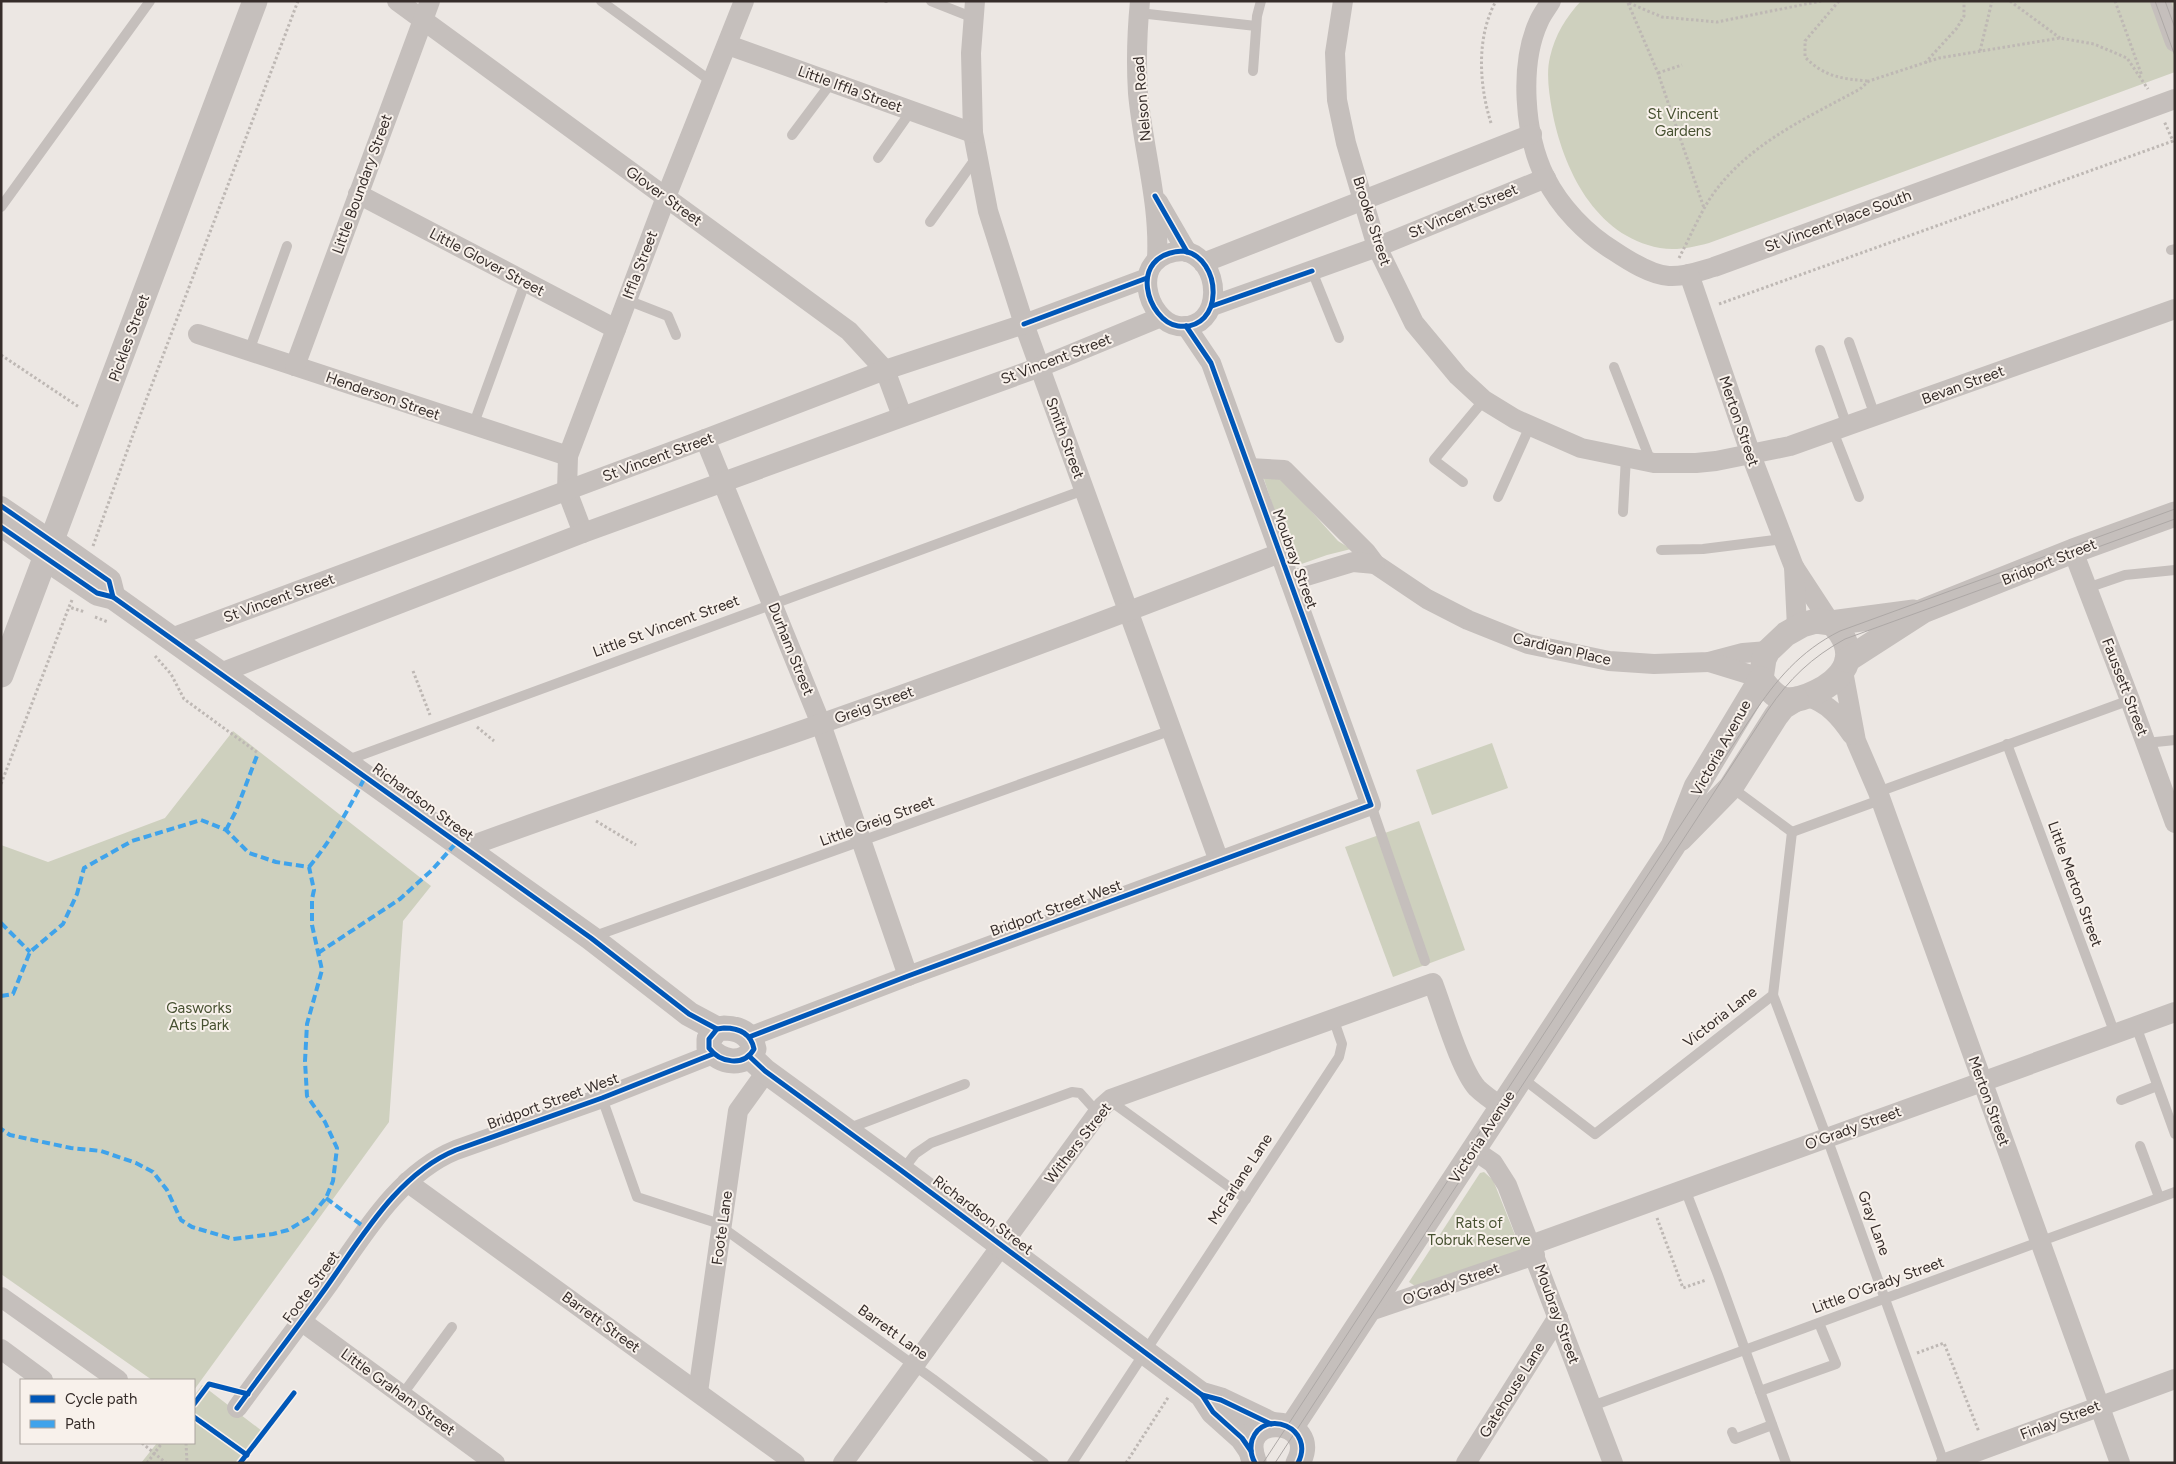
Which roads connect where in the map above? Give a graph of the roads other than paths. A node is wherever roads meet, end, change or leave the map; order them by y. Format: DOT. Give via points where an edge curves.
graph roads {
  1 [pos="150,1"];
  2 [pos="255,1"];
  3 [pos="398,1"];
  4 [pos="430,1"];
  5 [pos="600,1"];
  6 [pos="744,1"];
  7 [pos="931,1"];
  8 [pos="1261,1"];
  9 [pos="1343,1"];
  10 [pos="1550,1"];
  11 [pos="2160,1"];
  12 [pos="1140,7"];
  13 [pos="975,10"];
  14 [pos="422,21"];
  15 [pos="1256,26"];
  16 [pos="2175,42"];
  17 [pos="728,45"];
  18 [pos="1253,71"];
  19 [pos="712,82"];
  20 [pos="830,83"];
  21 [pos="2166,102"];
  22 [pos="911,111"];
  23 [pos="973,133"];
  24 [pos="1532,134"];
  25 [pos="792,136"];
  26 [pos="878,158"];
  27 [pos="976,158"];
  28 [pos="1542,170"];
  29 [pos="358,194"];
  30 [pos="1155,196"];
  31 [pos="666,197"];
  32 [pos="1364,198"];
  33 [pos="1,207"];
  34 [pos="930,222"];
  35 [pos="287,246"];
  36 [pos="1377,247"];
  37 [pos="1187,252"];
  38 [pos="1157,259"];
  39 [pos="1204,263"];
  40 [pos="1312,271"];
  41 [pos="1689,274"];
  42 [pos="1147,278"];
  43 [pos="526,282"];
  44 [pos="627,300"];
  45 [pos="2175,309"];
  46 [pos="1209,311"];
  47 [pos="1161,317"];
  48 [pos="1024,324"];
  49 [pos="1186,326"];
  50 [pos="616,329"];
  51 [pos="198,334"];
  52 [pos="676,335"];
  53 [pos="1339,338"];
  54 [pos="1848,342"];
  55 [pos="1820,350"];
  56 [pos="249,351"];
  57 [pos="1211,363"];
  58 [pos="295,366"];
  59 [pos="1040,366"];
  60 [pos="1614,367"];
  61 [pos="885,370"];
  62 [pos="1484,400"];
  63 [pos="902,416"];
  64 [pos="1875,416"];
  65 [pos="473,426"];
  66 [pos="1530,426"];
  67 [pos="1840,429"];
  68 [pos="706,439"];
  69 [pos="1751,455"];
  70 [pos="568,456"];
  71 [pos="1626,457"];
  72 [pos="1651,462"];
  73 [pos="1249,468"];
  74 [pos="722,481"];
  75 [pos="1463,482"];
  76 [pos="567,490"];
  77 [pos="1084,490"];
  78 [pos="1498,497"];
  79 [pos="1859,497"];
  80 [pos="1,506"];
  81 [pos="1623,512"];
  82 [pos="2175,514"];
  83 [pos="1,527"];
  84 [pos="583,533"];
  85 [pos="1783,539"];
  86 [pos="48,549"];
  87 [pos="1661,550"];
  88 [pos="2073,551"];
  89 [pos="1280,553"];
  90 [pos="1375,564"];
  91 [pos="1794,567"];
  92 [pos="2175,570"];
  93 [pos="1290,581"];
  94 [pos="2087,588"];
  95 [pos="773,603"];
  96 [pos="1923,611"];
  97 [pos="1130,612"];
  98 [pos="1830,622"];
  99 [pos="1797,627"];
  100 [pos="160,643"];
  101 [pos="1768,651"];
  102 [pos="1709,662"];
  103 [pos="1845,666"];
  104 [pos="220,673"];
  105 [pos="1,675"];
  106 [pos="1761,678"];
  107 [pos="1802,698"];
  108 [pos="2130,700"];
  109 [pos="821,724"];
  110 [pos="1172,730"];
  111 [pos="2175,740"];
  112 [pos="1856,741"];
  113 [pos="2146,743"];
  114 [pos="2007,744"];
  115 [pos="344,761"];
  116 [pos="1731,787"];
  117 [pos="1879,796"];
  118 [pos="1371,805"];
  119 [pos="2175,823"];
  120 [pos="1792,832"];
  121 [pos="863,842"];
  122 [pos="1673,846"];
  123 [pos="465,848"];
  124 [pos="1219,862"];
  125 [pos="591,938"];
  126 [pos="1425,961"];
  127 [pos="908,976"];
  128 [pos="1772,995"];
  129 [pos="2175,1012"];
  130 [pos="1333,1018"];
  131 [pos="2136,1026"];
  132 [pos="717,1030"];
  133 [pos="2115,1034"];
  134 [pos="713,1054"];
  135 [pos="755,1055"];
  136 [pos="1521,1077"];
  137 [pos="1982,1081"];
  138 [pos="965,1084"];
  139 [pos="2157,1086"];
  140 [pos="602,1098"];
  141 [pos="2121,1100"];
  142 [pos="1104,1106"];
  143 [pos="1502,1107"];
  144 [pos="844,1130"];
  145 [pos="2175,1134"];
  146 [pos="1827,1138"];
  147 [pos="2140,1146"];
  148 [pos="1474,1150"];
  149 [pos="902,1171"];
  150 [pos="407,1182"];
  151 [pos="1685,1189"];
  152 [pos="2175,1192"];
  153 [pos="2159,1198"];
  154 [pos="1246,1199"];
  155 [pos="723,1226"];
  156 [pos="2040,1242"];
  157 [pos="1002,1245"];
  158 [pos="1533,1250"];
  159 [pos="1,1296"];
  160 [pos="1885,1299"];
  161 [pos="1367,1312"];
  162 [pos="1558,1317"];
  163 [pos="301,1322"];
  164 [pos="1819,1323"];
  165 [pos="452,1327"];
  166 [pos="1,1349"];
  167 [pos="1745,1350"];
  168 [pos="1144,1352"];
  169 [pos="913,1365"];
  170 [pos="42,1379"];
  171 [pos="117,1379"];
  172 [pos="2175,1379"];
  173 [pos="1760,1391"];
  174 [pos="698,1392"];
  175 [pos="402,1394"];
  176 [pos="1202,1395"];
  177 [pos="242,1401"];
  178 [pos="1592,1406"];
  179 [pos="2099,1406"];
  180 [pos="1772,1425"];
  181 [pos="1732,1432"];
  182 [pos="1295,1445"];
  183 [pos="1253,1457"];
  184 [pos="494,1463"];
  185 [pos="795,1463"];
  186 [pos="843,1463"];
  187 [pos="1044,1463"];
  188 [pos="1072,1463"];
  189 [pos="1466,1463"];
  190 [pos="1613,1463"];
  191 [pos="1786,1463"];
  192 [pos="1945,1463"];
  193 [pos="2120,1463"];
  1 -- 33 [label="lane"];
  2 -- 86 [label="street, Pickles Street"];
  3 -- 14 [label="street, Glover Street"];
  4 -- 14 [label="street, Little Boundary Street"];
  5 -- 19 [label="lane"];
  6 -- 17 [label="street, Iffla Street"];
  7 -- 13 [label="lane"];
  8 -- 15 [label="lane"];
  9 -- 32 [label="street, Brooke Street" via="1336,53 1337,100 1346,143"];
  10 -- 24 [label="street" via="1529,50 1526,78"];
  11 -- 16 [label="street"];
  12 -- 15 [label="lane"];
  12 -- 30 [label="street, Nelson Road" via="1138,93"];
  13 -- 23 [label="street, Smith Street" via="971,53"];
  14 -- 29 [label="street, Little Boundary Street"];
  14 -- 31 [label="street, Glover Street"];
  15 -- 18 [label="lane"];
  17 -- 19 [label="street, Iffla Street"];
  17 -- 20 [label="street, Little Iffla Street"];
  19 -- 31 [label="street, Iffla Street"];
  20 -- 22 [label="street, Little Iffla Street"];
  20 -- 25 [label="lane"];
  21 -- 41 [label="street, St Vincent Place South"];
  22 -- 23 [label="street, Little Iffla Street"];
  22 -- 26 [label="lane"];
  23 -- 27 [label="street, Smith Street"];
  24 -- 28 [label="street"];
  24 -- 32 [label="street"];
  27 -- 34 [label="lane"];
  27 -- 48 [label="street, Smith Street" via="988,211"];
  28 -- 36 [label="street, St Vincent Street"];
  28 -- 41 [label="street, St Vincent Place South" via="1571,214 1605,246 1644,268 1669,276"];
  29 -- 43 [label="street, Little Glover Street"];
  29 -- 58 [label="street, Little Boundary Street"];
  30 -- 37 [label="street, Nelson Road"];
  30 -- 38 [label="street, Nelson Road"];
  31 -- 44 [label="street, Iffla Street"];
  31 -- 61 [label="street, Glover Street" via="849,331"];
  32 -- 36 [label="street, Brooke Street"];
  32 -- 39 [label="street"];
  35 -- 56 [label="lane"];
  36 -- 40 [label="street, St Vincent Street"];
  36 -- 62 [label="street, Brooke Street" via="1414,322 1458,376"];
  37 -- 38 [label="street" via="1171,252"];
  37 -- 39 [label="street"];
  38 -- 42 [label="street" via="1150,266"];
  39 -- 46 [label="street" via="1212,281"];
  40 -- 46 [label="street, St Vincent Street"];
  40 -- 53 [label="lane"];
  41 -- 69 [label="street, Merton Street"];
  42 -- 47 [label="street" via="1152,301"];
  42 -- 48 [label="street, St Vincent Street"];
  43 -- 50 [label="street, Little Glover Street"];
  43 -- 65 [label="lane"];
  44 -- 50 [label="street, Iffla Street"];
  44 -- 52 [label="lane" via="668,316"];
  45 -- 64 [label="street, Bevan Street"];
  46 -- 49 [label="street" via="1197,322"];
  46 -- 57 [label="street, Moubray Street"];
  47 -- 49 [label="street" via="1172,324"];
  47 -- 59 [label="street, St Vincent Street"];
  48 -- 59 [label="street, Smith Street"];
  48 -- 61 [label="street, St Vincent Street"];
  49 -- 57 [label="street, Moubray Street"];
  50 -- 70 [label="street, Iffla Street"];
  51 -- 56 [label="street, Henderson Street"];
  54 -- 64 [label="lane"];
  55 -- 67 [label="lane"];
  56 -- 58 [label="street, Henderson Street"];
  57 -- 73 [label="street, Moubray Street"];
  58 -- 65 [label="street, Henderson Street"];
  59 -- 63 [label="street, St Vincent Street"];
  59 -- 77 [label="street, Smith Street"];
  60 -- 72 [label="lane"];
  61 -- 63 [label="street, Glover Street"];
  61 -- 68 [label="street, St Vincent Street"];
  62 -- 66 [label="street, Brooke Street"];
  62 -- 75 [label="lane" via="1434,460"];
  63 -- 74 [label="street, St Vincent Street"];
  64 -- 67 [label="street, Bevan Street"];
  65 -- 70 [label="street, Henderson Street"];
  66 -- 71 [label="street, Brooke Street" via="1581,448"];
  66 -- 78 [label="lane"];
  67 -- 69 [label="street, Bevan Street"];
  67 -- 79 [label="lane"];
  68 -- 74 [label="street, Durham Street"];
  68 -- 76 [label="street, St Vincent Street"];
  69 -- 72 [label="street, Brooke Street" via="1716,462"];
  69 -- 85 [label="street, Merton Street"];
  70 -- 76 [label="street, Iffla Street"];
  71 -- 72 [label="street, Brooke Street"];
  71 -- 81 [label="lane"];
  73 -- 89 [label="street, Moubray Street"];
  73 -- 90 [label="street, Cardigan Place" via="1284,470"];
  74 -- 84 [label="street, St Vincent Street"];
  74 -- 95 [label="street, Durham Street"];
  76 -- 84 [label="street, Iffla Street"];
  76 -- 100 [label="street, St Vincent Street"];
  77 -- 95 [label="lane, Little St Vincent Street"];
  77 -- 97 [label="street, Smith Street"];
  80 -- 86 [label="street"];
  82 -- 88 [label="street, Bridport Street"];
  83 -- 86 [label="street"];
  84 -- 104 [label="street, St Vincent Street"];
  85 -- 87 [label="lane" via="1703,549"];
  85 -- 91 [label="street, Merton Street"];
  86 -- 100 [label="street, Richardson Street" via="82,573 97,593 113,597"];
  86 -- 105 [label="street, Pickles Street"];
  88 -- 94 [label="street, Faussett Street"];
  88 -- 96 [label="street, Bridport Street"];
  89 -- 93 [label="street, Moubray Street"];
  89 -- 97 [label="street, Greig Street"];
  90 -- 93 [label="street, Cardigan Place" via="1353,562"];
  90 -- 102 [label="street, Cardigan Place" via="1446,609 1528,644 1609,661 1654,664"];
  91 -- 98 [label="street, Merton Street"];
  91 -- 99 [label="street, Merton Street"];
  92 -- 94 [label="lane" via="2125,575"];
  93 -- 118 [label="street, Moubray Street"];
  94 -- 108 [label="street, Faussett Street"];
  95 -- 109 [label="street, Durham Street"];
  95 -- 115 [label="lane, Little St Vincent Street"];
  96 -- 98 [label="street, Bridport Street"];
  96 -- 103 [label="street, Bridport Street"];
  97 -- 109 [label="street, Greig Street"];
  97 -- 110 [label="street, Smith Street"];
  98 -- 99 [label="street" via="1816,621"];
  98 -- 103 [label="street" via="1845,638"];
  99 -- 101 [label="street"];
  100 -- 104 [label="street, Richardson Street"];
  101 -- 102 [label="street, Cardigan Place" via="1743,653"];
  101 -- 106 [label="street"];
  102 -- 106 [label="street, Cardigan Place"];
  103 -- 107 [label="street" via="1830,682"];
  103 -- 112 [label="street, Merton Street"];
  104 -- 115 [label="street, Richardson Street"];
  106 -- 107 [label="street" via="1780,698"];
  106 -- 122 [label="street, Victoria Avenue" via="1696,787"];
  107 -- 112 [label="street, Merton Street" via="1822,702 1834,711"];
  107 -- 116 [label="street, Victoria Avenue" via="1783,707"];
  108 -- 113 [label="street, Faussett Street"];
  108 -- 114 [label="lane"];
  109 -- 121 [label="street, Durham Street"];
  109 -- 123 [label="street, Greig Street" via="572,808"];
  110 -- 121 [label="lane, Little Greig Street"];
  110 -- 124 [label="street, Smith Street"];
  111 -- 113 [label="lane"];
  112 -- 117 [label="street, Merton Street"];
  113 -- 119 [label="street, Faussett Street"];
  114 -- 117 [label="lane"];
  114 -- 133 [label="lane, Little Merton Street"];
  115 -- 123 [label="street, Richardson Street"];
  116 -- 120 [label="lane"];
  116 -- 122 [label="street, Victoria Avenue"];
  117 -- 120 [label="lane"];
  117 -- 137 [label="street, Merton Street"];
  118 -- 124 [label="street, Bridport Street West"];
  118 -- 126 [label="lane"];
  120 -- 128 [label="lane, Victoria Lane"];
  121 -- 125 [label="lane, Little Greig Street"];
  121 -- 127 [label="street, Durham Street"];
  122 -- 136 [label="street, Victoria Avenue"];
  123 -- 125 [label="street, Richardson Street"];
  124 -- 127 [label="street, Bridport Street West"];
  125 -- 132 [label="street, Richardson Street" via="689,1014"];
  127 -- 135 [label="street, Bridport Street West"];
  128 -- 136 [label="lane, Victoria Lane" via="1595,1134"];
  128 -- 146 [label="lane, Gray Lane"];
  129 -- 131 [label="street, O'Grady Street"];
  130 -- 142 [label="street, Withers Street"];
  130 -- 143 [label="street, Withers Street" via="1433,983 1473,1082"];
  130 -- 154 [label="lane, McFarlane Lane" via="1342,1044 1340,1055"];
  131 -- 133 [label="street, O'Grady Street"];
  131 -- 139 [label="lane"];
  132 -- 134 [label="street" via="708,1044"];
  132 -- 135 [label="street, Richardson Street" via="739,1030"];
  133 -- 137 [label="street, O'Grady Street"];
  134 -- 135 [label="street" via="737,1061"];
  134 -- 140 [label="street, Bridport Street West"];
  135 -- 144 [label="street, Richardson Street"];
  135 -- 155 [label="street, Foote Lane" via="739,1109"];
  136 -- 143 [label="street, Victoria Avenue"];
  137 -- 146 [label="street, O'Grady Street"];
  137 -- 156 [label="street, Merton Street"];
  138 -- 144 [label="lane"];
  139 -- 141 [label="lane"];
  139 -- 145 [label="lane"];
  140 -- 150 [label="street, Bridport Street West" via="447,1154 418,1171"];
  140 -- 155 [label="lane, Barrett Lane" via="637,1197"];
  142 -- 149 [label="lane" via="1072,1092 931,1144 915,1154"];
  142 -- 154 [label="lane"];
  142 -- 157 [label="street, Withers Street"];
  143 -- 148 [label="street, Victoria Avenue"];
  144 -- 149 [label="street, Richardson Street"];
  146 -- 151 [label="street, O'Grady Street"];
  146 -- 160 [label="lane, Gray Lane"];
  147 -- 153 [label="lane"];
  148 -- 158 [label="street, Moubray Street" via="1501,1173"];
  148 -- 161 [label="street, Victoria Avenue"];
  149 -- 157 [label="street, Richardson Street"];
  150 -- 163 [label="street, Foote Street"];
  150 -- 174 [label="street, Barrett Street"];
  151 -- 158 [label="street, O'Grady Street"];
  151 -- 167 [label="lane"];
  152 -- 153 [label="lane, Little O'Grady Street"];
  153 -- 156 [label="lane, Little O'Grady Street"];
  154 -- 168 [label="lane, McFarlane Lane"];
  155 -- 169 [label="lane, Barrett Lane"];
  155 -- 174 [label="street, Foote Lane"];
  156 -- 160 [label="lane, Little O'Grady Street"];
  156 -- 179 [label="street, Merton Street"];
  157 -- 168 [label="street, Richardson Street"];
  157 -- 169 [label="street, Withers Street"];
  158 -- 161 [label="street, O'Grady Street"];
  158 -- 162 [label="street, Moubray Street"];
  159 -- 171 [label="street"];
  160 -- 164 [label="lane, Little O'Grady Street"];
  160 -- 192 [label="lane, Gray Lane"];
  161 -- 182 [label="street, Victoria Avenue"];
  162 -- 178 [label="street, Moubray Street"];
  162 -- 189 [label="street, Gatehouse Lane"];
  163 -- 175 [label="street, Little Graham Street"];
  163 -- 177 [label="street, Foote Street"];
  164 -- 167 [label="lane, Little O'Grady Street"];
  164 -- 173 [label="lane" via="1836,1364"];
  165 -- 175 [label="lane"];
  166 -- 170 [label="street"];
  167 -- 173 [label="lane"];
  167 -- 178 [label="lane, Little O'Grady Street"];
  168 -- 176 [label="street, Richardson Street"];
  168 -- 188 [label="lane, McFarlane Lane"];
  169 -- 186 [label="street, Withers Street"];
  169 -- 187 [label="lane, Barrett Lane"];
  172 -- 179 [label="street, Finlay Street"];
  173 -- 180 [label="lane"];
  174 -- 185 [label="street, Barrett Street"];
  175 -- 184 [label="street, Little Graham Street"];
  176 -- 182 [label="street, Richardson Street" via="1220,1400"];
  176 -- 183 [label="street, Richardson Street" via="1213,1412 1242,1438"];
  178 -- 190 [label="street, Moubray Street"];
  179 -- 192 [label="street, Finlay Street"];
  179 -- 193 [label="street, Merton Street"];
  180 -- 181 [label="lane" via="1735,1439"];
  180 -- 191 [label="lane"];
  182 -- 183 [label="street, Victoria Avenue" via="1256,1434 1252,1442"];
}
